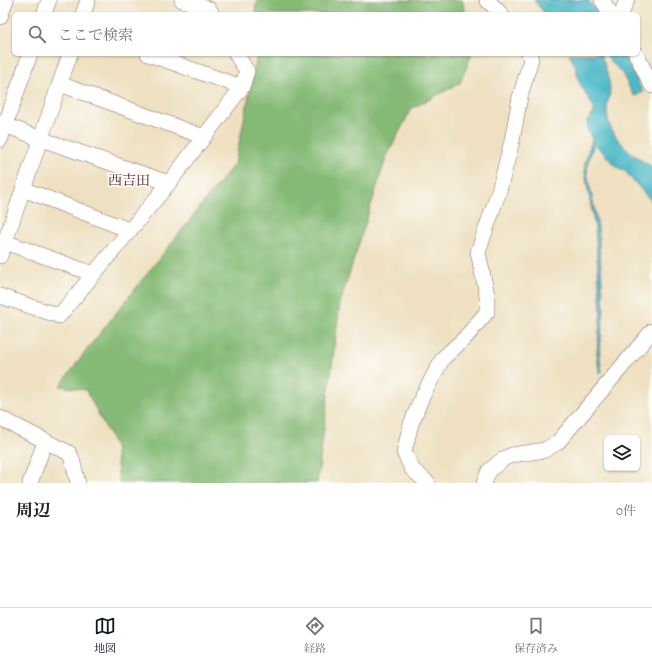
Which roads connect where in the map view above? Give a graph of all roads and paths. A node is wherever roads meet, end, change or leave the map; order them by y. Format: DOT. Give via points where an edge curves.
graph roads {
  1 [pos="6,0"];
  2 [pos="49,0"];
  3 [pos="88,0"];
  4 [pos="182,0"];
  5 [pos="487,0"];
  6 [pos="602,0"];
  7 [pos="627,0"];
  8 [pos="45,12"];
  9 [pos="84,12"];
  10 [pos="211,12"];
  11 [pos="499,12"];
  12 [pos="610,12"];
  13 [pos="622,12"];
  14 [pos="0,17"];
  15 [pos="29,56"];
  16 [pos="69,56"];
  17 [pos="154,56"];
  18 [pos="237,56"];
  19 [pos="529,56"];
  20 [pos="637,56"];
  21 [pos="60,84"];
  22 [pos="652,86"];
  23 [pos="242,88"];
  24 [pos="3,124"];
  25 [pos="204,137"];
  26 [pos="41,139"];
  27 [pos="0,140"];
  28 [pos="169,183"];
  29 [pos="24,189"];
  30 [pos="129,230"];
  31 [pos="2,249"];
  32 [pos="93,274"];
  33 [pos="0,296"];
  34 [pos="652,331"];
  35 [pos="0,418"];
  36 [pos="45,442"];
  37 [pos="30,483"];
  38 [pos="78,483"];
  39 [pos="428,483"];
  40 [pos="484,483"];
  1 -- 14 [label="street"];
  2 -- 8 [label="street"];
  3 -- 9 [label="street"];
  4 -- 10 [label="street" via="209,9"];
  5 -- 11 [label="street"];
  6 -- 12 [label="street"];
  7 -- 13 [label="street"];
  15 -- 24 [label="street"];
  16 -- 21 [label="street"];
  17 -- 23 [label="street"];
  18 -- 23 [label="street" via="247,71"];
  19 -- 39 [label="street" via="499,191 478,252 487,295 487,312 464,339 443,358 422,397 411,424 404,452 412,469"];
  20 -- 22 [label="street"];
  21 -- 25 [label="street"];
  21 -- 26 [label="street"];
  23 -- 25 [label="street"];
  24 -- 26 [label="street"];
  24 -- 27 [label="street"];
  25 -- 28 [label="street"];
  26 -- 28 [label="street"];
  26 -- 29 [label="street"];
  28 -- 30 [label="street"];
  29 -- 30 [label="street"];
  29 -- 31 [label="street"];
  30 -- 32 [label="street"];
  31 -- 32 [label="street"];
  32 -- 33 [label="street" via="59,316"];
  34 -- 40 [label="street" via="558,442 545,450 512,455 504,459 489,471"];
  35 -- 36 [label="street"];
  36 -- 37 [label="street"];
  36 -- 38 [label="street" via="69,453"];
}
